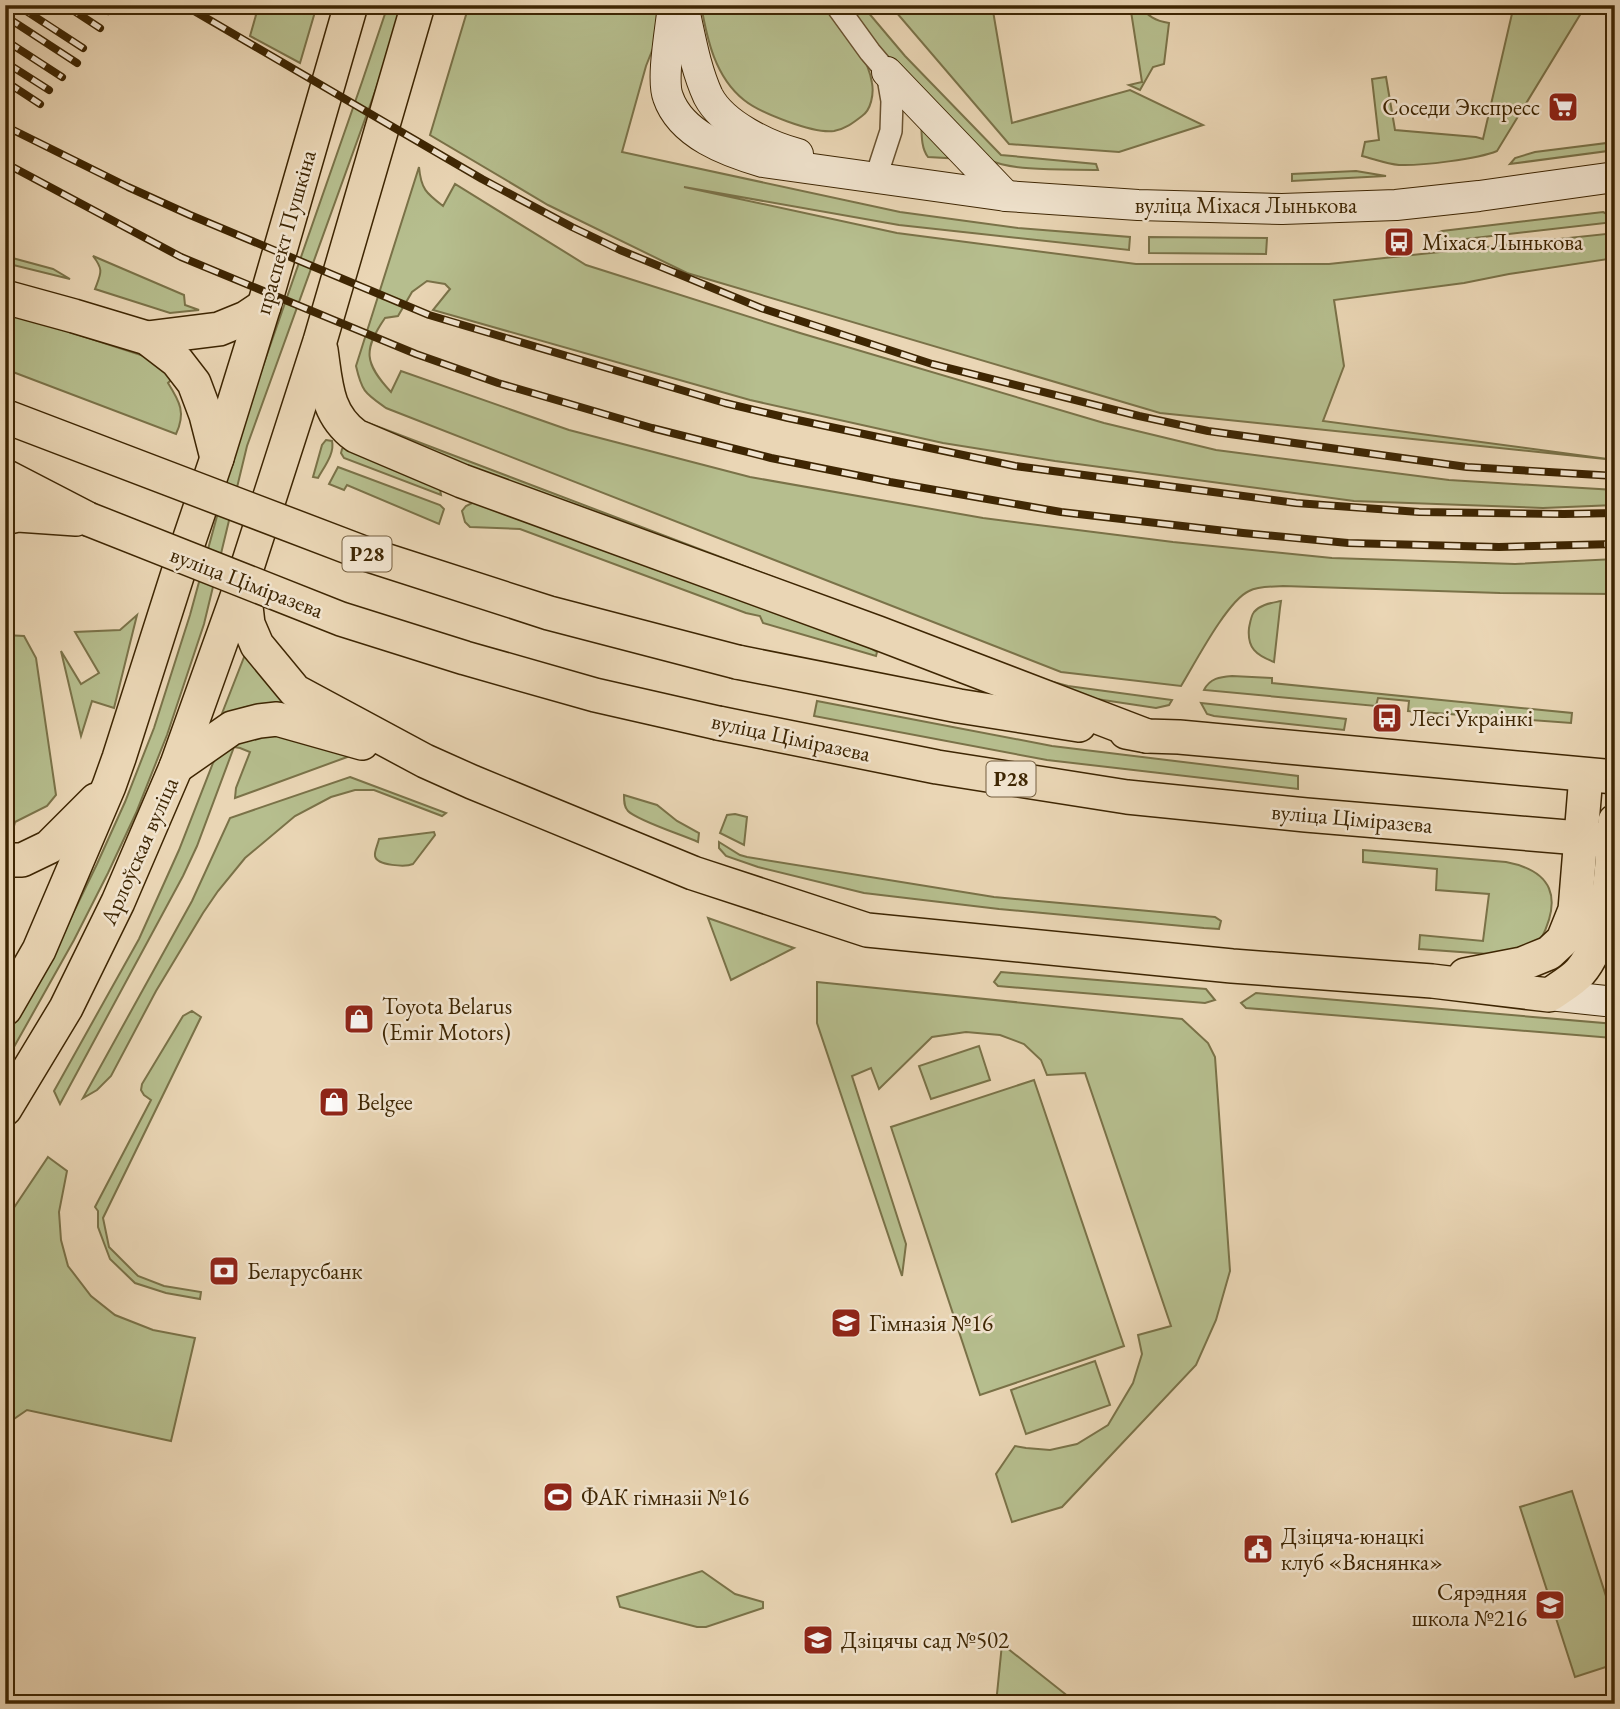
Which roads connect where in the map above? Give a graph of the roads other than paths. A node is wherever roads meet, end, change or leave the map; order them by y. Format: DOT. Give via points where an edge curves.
graph roads {
  1 [pos="351,5"];
  2 [pos="418,5"];
  3 [pos="673,5"];
  4 [pos="683,5"];
  5 [pos="836,5"];
  6 [pos="887,72"];
  7 [pos="876,177"];
  8 [pos="1615,177"];
  9 [pos="1006,195"];
  10 [pos="5,297"];
  11 [pos="264,306"];
  12 [pos="147,338"];
  13 [pos="320,341"];
  14 [pos="6,416"];
  15 [pos="217,458"];
  16 [pos="5,476"];
  17 [pos="5,518"];
  18 [pos="88,519"];
  19 [pos="243,580"];
  20 [pos="1147,736"];
  21 [pos="425,761"];
  22 [pos="176,767"];
  23 [pos="1600,776"];
  24 [pos="109,786"];
  25 [pos="1614,834"];
  26 [pos="1581,838"];
  27 [pos="5,860"];
  28 [pos="1432,981"];
  29 [pos="1549,995"];
  30 [pos="1615,1002"];
  31 [pos="5,1009"];
  32 [pos="5,1109"];
  1 -- 11 [label="main road, праспект Пушкіна"];
  2 -- 13 [label="main road"];
  3 -- 7 [label="street, вуліца Міхася Лынькова" via="667,96 689,127 733,153 763,162"];
  4 -- 7 [label="street, вуліца Міхася Лынькова" via="699,69 709,97 722,115 777,148"];
  5 -- 6 [label="street"];
  6 -- 7 [label="street" via="891,131"];
  6 -- 9 [label="street"];
  7 -- 9 [label="street, вуліца Міхася Лынькова"];
  8 -- 9 [label="street, вуліца Міхася Лынькова" via="1396,205 1300,209 1138,205"];
  10 -- 12 [label="main road"];
  11 -- 12 [label="main road" via="219,329"];
  11 -- 15 [label="main road, праспект Пушкіна"];
  12 -- 15 [label="main road" via="177,360 194,383"];
  13 -- 19 [label="main road, Арлоўская вуліца"];
  13 -- 20 [label="main road" via="332,407 356,436 462,481"];
  14 -- 20 [label="main road, Р28, bridge" via="369,555 549,613 737,662 959,706"];
  15 -- 24 [label="main road, праспект Пушкіна"];
  16 -- 18 [label="main road, вуліца Ціміразева / Р28"];
  17 -- 18 [label="main road"];
  18 -- 26 [label="main road, вуліца Ціміразева / Р28, bridge" via="341,619 596,695 718,723 937,767 1127,797"];
  19 -- 21 [label="main road" via="248,624 257,645 295,691"];
  19 -- 22 [label="main road, Арлоўская вуліца"];
  20 -- 23 [label="main road, Р28"];
  21 -- 22 [label="main road" via="277,719 232,729"];
  21 -- 28 [label="main road" via="693,873 867,930"];
  22 -- 32 [label="main road, Арлоўская вуліца" via="66,1008"];
  23 -- 26 [label="main road"];
  24 -- 27 [label="main road" via="49,847 22,860"];
  24 -- 31 [label="main road" via="38,950"];
  25 -- 26 [label="main road, вуліца Ціміразева / Р28"];
  25 -- 29 [label="main road" via="1601,934 1578,974"];
  26 -- 28 [label="main road" via="1575,910 1563,940 1549,953 1522,964"];
  28 -- 29 [label="main road"];
  29 -- 30 [label="street"];
}
